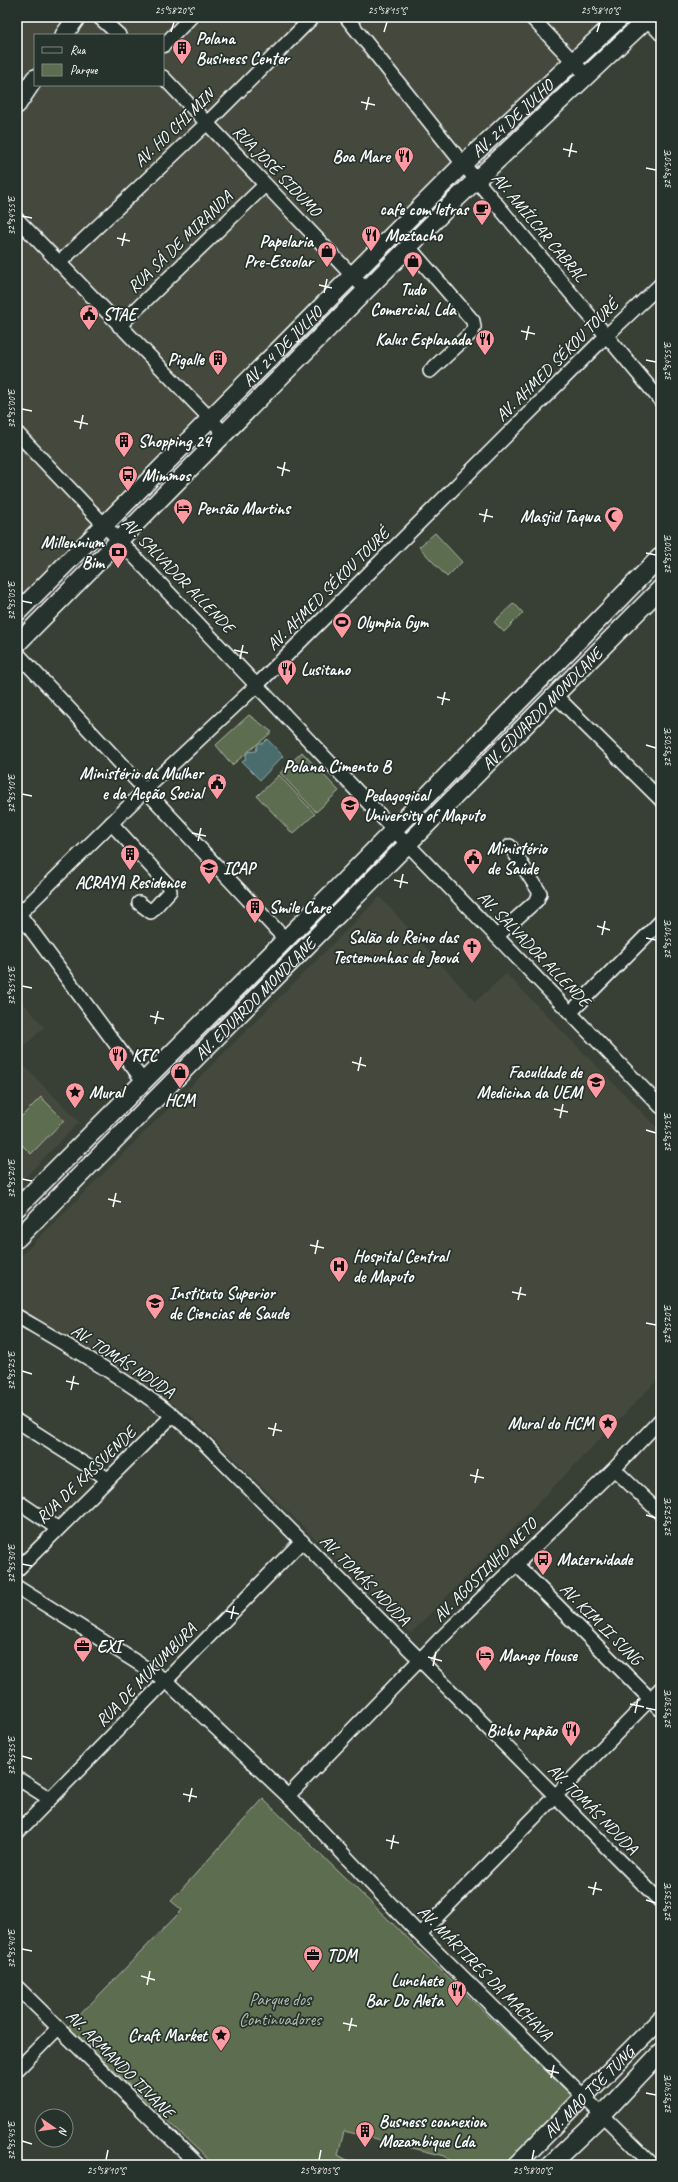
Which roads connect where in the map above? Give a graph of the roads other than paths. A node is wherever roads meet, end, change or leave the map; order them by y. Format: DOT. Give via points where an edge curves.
graph roads {
  1 [pos="77,17"];
  2 [pos="99,17"];
  3 [pos="192,17"];
  4 [pos="313,17"];
  5 [pos="346,17"];
  6 [pos="532,17"];
  7 [pos="620,17"];
  8 [pos="647,18"];
  9 [pos="65,34"];
  10 [pos="118,34"];
  11 [pos="661,34"];
  12 [pos="164,45"];
  13 [pos="573,62"];
  14 [pos="586,75"];
  15 [pos="164,78"];
  16 [pos="34,80"];
  17 [pos="17,105"];
  18 [pos="206,124"];
  19 [pos="463,164"];
  20 [pos="476,179"];
  21 [pos="265,185"];
  22 [pos="17,219"];
  23 [pos="408,246"];
  24 [pos="59,263"];
  25 [pos="354,275"];
  26 [pos="661,284"];
  27 [pos="366,290"];
  28 [pos="119,326"];
  29 [pos="606,336"];
  30 [pos="430,370"];
  31 [pos="661,401"];
  32 [pos="210,419"];
  33 [pos="17,433"];
  34 [pos="224,433"];
  35 [pos="105,525"];
  36 [pos="119,540"];
  37 [pos="661,556"];
  38 [pos="661,588"];
  39 [pos="17,613"];
  40 [pos="17,644"];
  41 [pos="17,653"];
  42 [pos="257,684"];
  43 [pos="555,695"];
  44 [pos="145,790"];
  45 [pos="661,800"];
  46 [pos="111,823"];
  47 [pos="394,830"];
  48 [pos="407,842"];
  49 [pos="510,846"];
  50 [pos="139,903"];
  51 [pos="18,914"];
  52 [pos="661,921"];
  53 [pos="497,936"];
  54 [pos="285,939"];
  55 [pos="570,1013"];
  56 [pos="143,1081"];
  57 [pos="661,1107"];
  58 [pos="17,1208"];
  59 [pos="17,1239"];
  60 [pos="17,1316"];
  61 [pos="173,1415"];
  62 [pos="661,1419"];
  63 [pos="17,1421"];
  64 [pos="614,1469"];
  65 [pos="108,1479"];
  66 [pos="17,1501"];
  67 [pos="661,1514"];
  68 [pos="57,1528"];
  69 [pos="302,1541"];
  70 [pos="516,1564"];
  71 [pos="20,1566"];
  72 [pos="17,1587"];
  73 [pos="420,1662"];
  74 [pos="165,1680"];
  75 [pos="661,1688"];
  76 [pos="650,1699"];
  77 [pos="661,1710"];
  78 [pos="17,1778"];
  79 [pos="555,1798"];
  80 [pos="50,1799"];
  81 [pos="291,1800"];
  82 [pos="17,1833"];
  83 [pos="661,1902"];
  84 [pos="420,1934"];
  85 [pos="17,1987"];
  86 [pos="661,2019"];
  87 [pos="58,2028"];
  88 [pos="661,2052"];
  89 [pos="17,2070"];
  90 [pos="584,2097"];
  91 [pos="602,2115"];
  92 [pos="194,2164"];
  93 [pos="516,2165"];
  94 [pos="550,2165"];
  95 [pos="653,2165"];
  1 -- 9 [label="main road"];
  2 -- 10 [label="street"];
  3 -- 12 [label="street"];
  4 -- 18 [label="street, AV. HO CHI MIN"];
  5 -- 19 [label="street, AV. AMÍLCAR CABRAL"];
  6 -- 13 [label="street"];
  7 -- 13 [label="main road, AV. 24 DE JULHO"];
  8 -- 11 [label="street"];
  8 -- 14 [label="main road, AV. 24 DE JULHO"];
  13 -- 14 [label="street"];
  13 -- 19 [label="main road, AV. 24 DE JULHO"];
  14 -- 20 [label="main road, AV. 24 DE JULHO"];
  15 -- 18 [label="street, RUA JOSÉ SIDUMO"];
  16 -- 17 [label="main road"];
  18 -- 21 [label="street, RUA JOSÉ SIDUMO"];
  18 -- 24 [label="street, AV. HO CHI MIN"];
  19 -- 20 [label="street, AV. AMÍLCAR CABRAL"];
  19 -- 25 [label="main road, AV. 24 DE JULHO"];
  20 -- 23 [label="main road, AV. 24 DE JULHO"];
  20 -- 29 [label="street, AV. AMÍLCAR CABRAL"];
  21 -- 25 [label="street, RUA JOSÉ SIDUMO"];
  21 -- 28 [label="street, RUA SÁ DE MIRANDA"];
  22 -- 24 [label="street"];
  23 -- 27 [label="main road, AV. 24 DE JULHO"];
  23 -- 30 [label="street" via="473,321 472,332"];
  24 -- 28 [label="street"];
  25 -- 27 [label="street, RUA JOSÉ SIDUMO"];
  25 -- 32 [label="main road, AV. 24 DE JULHO"];
  26 -- 29 [label="street, AV. AHMED SÉKOU TOURÉ"];
  27 -- 34 [label="main road, AV. 24 DE JULHO"];
  28 -- 32 [label="street"];
  29 -- 31 [label="street, AV. AMÍLCAR CABRAL"];
  29 -- 42 [label="street, AV. AHMED SÉKOU TOURÉ"];
  32 -- 34 [label="street"];
  32 -- 35 [label="main road, AV. 24 DE JULHO"];
  33 -- 35 [label="street, AV. SALVADOR ALLENDE"];
  34 -- 36 [label="main road, AV. 24 DE JULHO"];
  35 -- 36 [label="street, AV. SALVADOR ALLENDE"];
  35 -- 39 [label="main road, AV. 24 DE JULHO"];
  36 -- 40 [label="main road, AV. 24 DE JULHO"];
  36 -- 42 [label="street, AV. SALVADOR ALLENDE"];
  37 -- 47 [label="main road, AV. EDUARDO MONDLANE"];
  38 -- 43 [label="main road, AV. EDUARDO MONDLANE"];
  41 -- 44 [label="street"];
  42 -- 44 [label="street, AV. AHMED SÉKOU TOURÉ"];
  42 -- 47 [label="street, AV. SALVADOR ALLENDE"];
  43 -- 45 [label="street"];
  43 -- 48 [label="main road, AV. EDUARDO MONDLANE"];
  44 -- 46 [label="street, AV. AHMED SÉKOU TOURÉ"];
  44 -- 54 [label="street"];
  46 -- 50 [label="street" via="169,886 170,891 151,912"];
  46 -- 51 [label="street, AV. AHMED SÉKOU TOURÉ"];
  47 -- 48 [label="street, AV. SALVADOR ALLENDE"];
  47 -- 54 [label="main road, AV. EDUARDO MONDLANE"];
  48 -- 53 [label="street, AV. SALVADOR ALLENDE"];
  48 -- 59 [label="main road, AV. EDUARDO MONDLANE"];
  49 -- 53 [label="street" via="540,893 537,900"];
  51 -- 56 [label="street"];
  52 -- 55 [label="street"];
  53 -- 55 [label="street, AV. SALVADOR ALLENDE"];
  54 -- 56 [label="main road, AV. EDUARDO MONDLANE"];
  55 -- 57 [label="street, AV. SALVADOR ALLENDE"];
  56 -- 58 [label="main road, AV. EDUARDO MONDLANE"];
  60 -- 61 [label="street, AV. TOMÁS NDUDA"];
  61 -- 65 [label="street, RUA DE KASSUENDE"];
  61 -- 69 [label="street, AV. TOMÁS NDUDA"];
  62 -- 64 [label="street, AV. AGOSTINHO NETO"];
  63 -- 65 [label="street"];
  64 -- 67 [label="street"];
  64 -- 70 [label="street, AV. AGOSTINHO NETO"];
  65 -- 68 [label="street, RUA DE KASSUENDE"];
  66 -- 68 [label="street"];
  68 -- 71 [label="street, RUA DE KASSUENDE"];
  69 -- 73 [label="street, AV. TOMÁS NDUDA"];
  69 -- 74 [label="street, RUA DE MUKUMBURA"];
  70 -- 73 [label="street, AV. AGOSTINHO NETO"];
  70 -- 76 [label="street, AV. KIM II SUNG"];
  72 -- 74 [label="street, AV. MÁRTIRES DA MACHAVA"];
  73 -- 79 [label="street, AV. TOMÁS NDUDA"];
  73 -- 81 [label="street, AV. AGOSTINHO NETO" via="302,1782"];
  74 -- 80 [label="street, RUA DE MUKUMBURA"];
  74 -- 81 [label="street, AV. MÁRTIRES DA MACHAVA"];
  75 -- 76 [label="street"];
  76 -- 77 [label="street, AV. KIM II SUNG"];
  76 -- 79 [label="street"];
  78 -- 80 [label="street"];
  79 -- 83 [label="street, AV. TOMÁS NDUDA"];
  79 -- 84 [label="street"];
  80 -- 82 [label="street, RUA DE MUKUMBURA"];
  81 -- 84 [label="street, AV. MÁRTIRES DA MACHAVA"];
  84 -- 90 [label="street, AV. MÁRTIRES DA MACHAVA"];
  85 -- 87 [label="street, AV. ARMANDO TIVANE"];
  86 -- 90 [label="main road, AV. MAO TSÉ TUNG"];
  87 -- 89 [label="street"];
  87 -- 92 [label="street, AV. ARMANDO TIVANE"];
  88 -- 91 [label="main road, AV. MAO TSÉ TUNG"];
  90 -- 91 [label="street, AV. MÁRTIRES DA MACHAVA"];
  90 -- 93 [label="main road, AV. MAO TSÉ TUNG"];
  91 -- 94 [label="main road, AV. MAO TSÉ TUNG"];
  91 -- 95 [label="street, AV. MÁRTIRES DA MACHAVA"];
}
